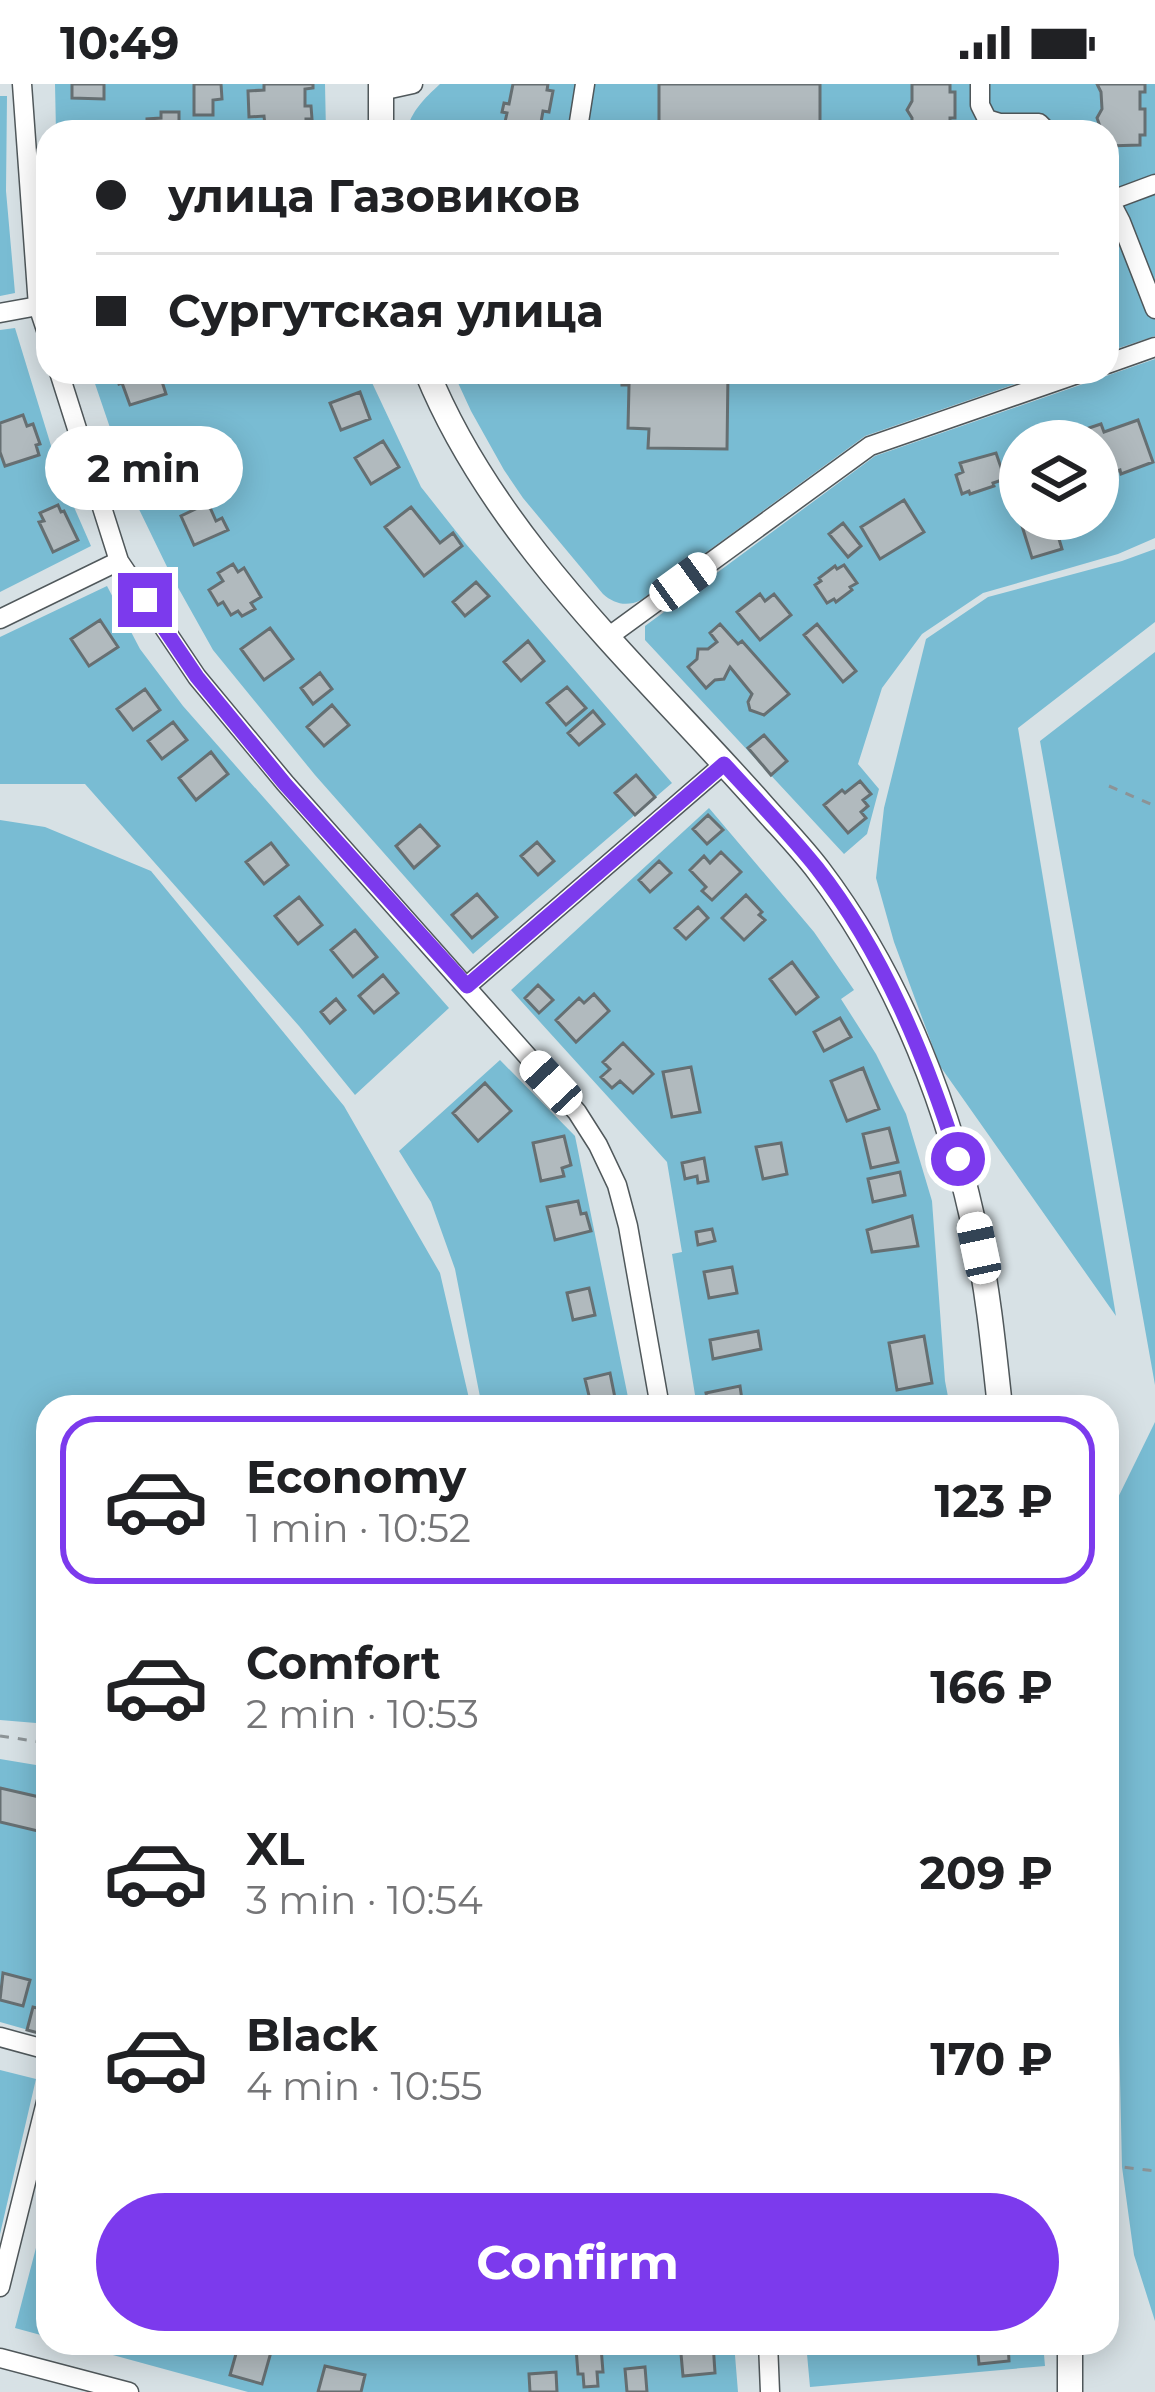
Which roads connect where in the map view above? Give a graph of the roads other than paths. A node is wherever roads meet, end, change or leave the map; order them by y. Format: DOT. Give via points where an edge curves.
graph roads {
  1 [pos="413,84"];
  2 [pos="585,84"];
  3 [pos="980,84"];
  4 [pos="0,85"];
  5 [pos="22,85"];
  6 [pos="381,88"];
  7 [pos="381,120"];
  8 [pos="579,120"];
  9 [pos="990,120"];
  10 [pos="1155,184"];
  11 [pos="1119,195"];
  12 [pos="1119,233"];
  13 [pos="36,278"];
  14 [pos="36,306"];
  15 [pos="1155,309"];
  16 [pos="0,314"];
  17 [pos="1155,347"];
  18 [pos="1119,360"];
  19 [pos="63,384"];
  20 [pos="433,384"];
  21 [pos="1048,384"];
  22 [pos="119,561"];
  23 [pos="0,619"];
  24 [pos="608,637"];
  25 [pos="724,764"];
  26 [pos="467,986"];
  27 [pos="658,1395"];
  28 [pos="999,1395"];
  29 [pos="0,2037"];
  30 [pos="36,2047"];
  31 [pos="36,2142"];
  32 [pos="0,2287"];
  33 [pos="768,2355"];
  34 [pos="1070,2355"];
  35 [pos="0,2358"];
  36 [pos="129,2392"];
  37 [pos="770,2392"];
  38 [pos="1070,2392"];
  1 -- 6 [label="street"];
  2 -- 8 [label="street"];
  3 -- 9 [label="street"];
  4 -- 5 [label="street"];
  5 -- 13 [label="street"];
  6 -- 7 [label="street"];
  10 -- 11 [label="street"];
  12 -- 15 [label="street"];
  14 -- 16 [label="street"];
  17 -- 18 [label="street"];
  19 -- 22 [label="street"];
  20 -- 24 [label="street" via="484,483"];
  21 -- 24 [label="street" via="870,446"];
  22 -- 23 [label="street"];
  22 -- 26 [label="street" via="197,677"];
  24 -- 25 [label="street"];
  25 -- 26 [label="street"];
  25 -- 28 [label="street" via="818,870 910,1030 969,1203"];
  26 -- 27 [label="street" via="598,1145 628,1226"];
  29 -- 30 [label="street"];
  31 -- 32 [label="street"];
  33 -- 37 [label="street"];
  34 -- 38 [label="street"];
  35 -- 36 [label="street"];
}
